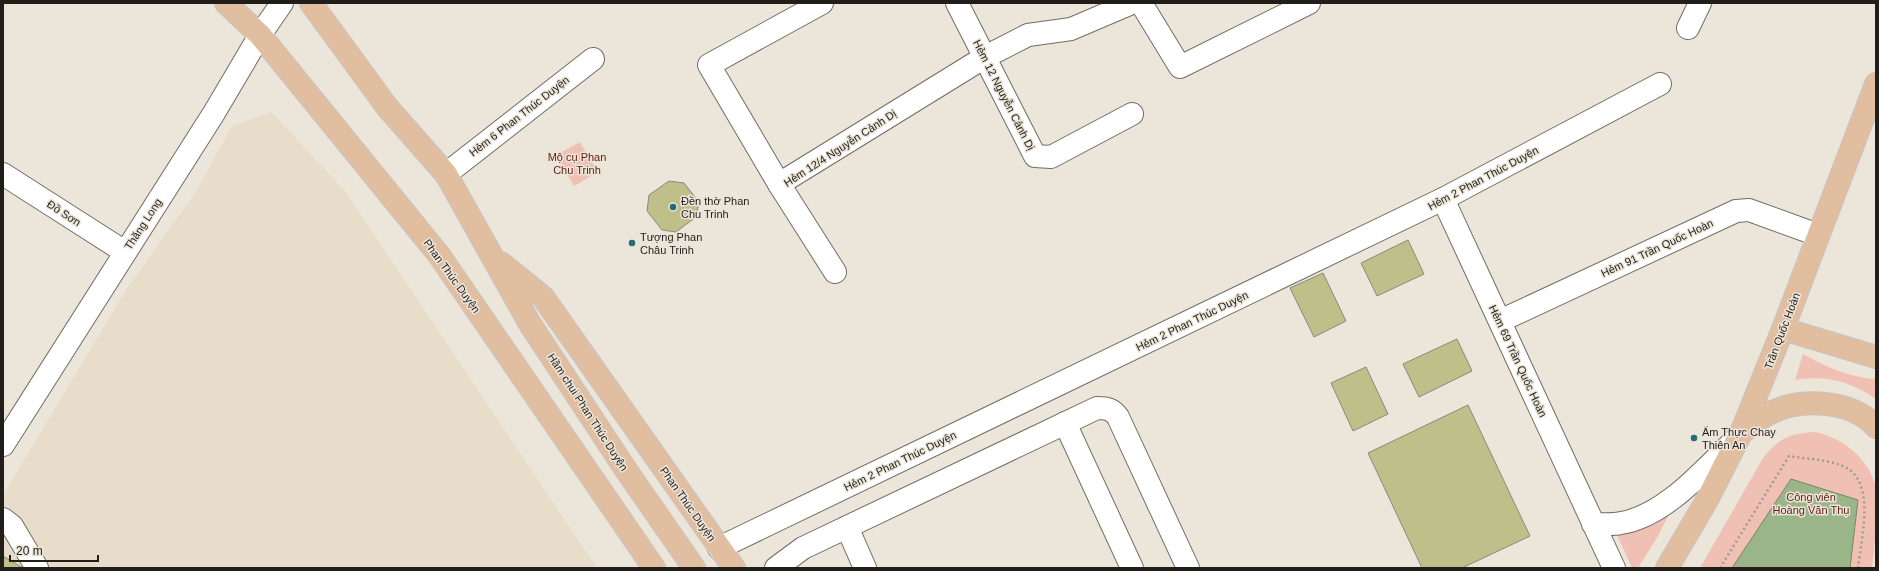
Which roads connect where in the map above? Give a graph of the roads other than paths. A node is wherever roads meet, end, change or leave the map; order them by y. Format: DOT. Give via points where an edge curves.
graph roads {
  1 [pos="226,3"];
  2 [pos="282,3"];
  3 [pos="311,3"];
  4 [pos="822,3"];
  5 [pos="957,3"];
  6 [pos="1132,3"];
  7 [pos="1141,3"];
  8 [pos="1309,3"];
  9 [pos="1700,3"];
  10 [pos="1688,28"];
  11 [pos="260,35"];
  12 [pos="985,57"];
  13 [pos="593,59"];
  14 [pos="1660,84"];
  15 [pos="1876,84"];
  16 [pos="1132,114"];
  17 [pos="3,174"];
  18 [pos="446,174"];
  19 [pos="779,184"];
  20 [pos="1443,199"];
  21 [pos="1818,235"];
  22 [pos="125,252"];
  23 [pos="490,253"];
  24 [pos="835,272"];
  25 [pos="1500,321"];
  26 [pos="1783,329"];
  27 [pos="1876,358"];
  28 [pos="1065,423"];
  29 [pos="1876,427"];
  30 [pos="1741,433"];
  31 [pos="3,445"];
  32 [pos="3,519"];
  33 [pos="1593,524"];
  34 [pos="847,527"];
  35 [pos="719,548"];
  36 [pos="37,568"];
  37 [pos="654,568"];
  38 [pos="694,568"];
  39 [pos="734,568"];
  40 [pos="776,568"];
  41 [pos="865,568"];
  42 [pos="1132,568"];
  43 [pos="1188,568"];
  44 [pos="1614,568"];
  45 [pos="1667,568"];
  1 -- 11 [label="main road, Phan Thúc Duyện"];
  2 -- 11 [label="street, Thăng Long"];
  3 -- 18 [label="main road, Phan Thúc Duyện" via="387,106"];
  4 -- 19 [label="street" via="709,65"];
  5 -- 12 [label="street, Hẻm 12 Nguyễn Cảnh Dị"];
  6 -- 12 [label="street, Hẻm 12/4 Nguyễn Cảnh Dị" via="1071,29 1028,35"];
  7 -- 8 [label="street" via="1180,67"];
  9 -- 10 [label="street"];
  11 -- 22 [label="street, Thăng Long" via="214,113"];
  11 -- 37 [label="main road, Phan Thúc Duyện" via="439,255"];
  12 -- 16 [label="street, Hẻm 12 Nguyễn Cảnh Dị" via="1035,156 1051,157"];
  12 -- 19 [label="street, Hẻm 12/4 Nguyễn Cảnh Dị"];
  13 -- 18 [label="street, Hẻm 6 Phan Thúc Duyện"];
  14 -- 20 [label="street, Hẻm 2 Phan Thúc Duyện"];
  15 -- 21 [label="main road, Trần Quốc Hoàn"];
  17 -- 22 [label="street, Đồ Sơn"];
  18 -- 23 [label="main road, Phan Thúc Duyện"];
  19 -- 24 [label="street, Hẻm 12/4 Nguyễn Cảnh Dị"];
  20 -- 25 [label="street, Hẻm 69 Trần Quốc Hoàn"];
  20 -- 35 [label="street, Hẻm 2 Phan Thúc Duyện"];
  21 -- 25 [label="street, Hẻm 91 Trần Quốc Hoàn" via="1749,210 1736,211"];
  21 -- 26 [label="main road, Trần Quốc Hoàn"];
  22 -- 31 [label="street, Thăng Long"];
  23 -- 35 [label="main road, Phan Thúc Duyện" via="542,297"];
  23 -- 38 [label="main road, Hầm chui Phan Thúc Duyện" via="530,324"];
  25 -- 33 [label="street, Hẻm 69 Trần Quốc Hoàn"];
  26 -- 27 [label="main road"];
  26 -- 30 [label="main road, Trần Quốc Hoàn"];
  28 -- 34 [label="street"];
  28 -- 42 [label="street"];
  28 -- 43 [label="street" via="1097,408 1114,411"];
  29 -- 30 [label="main road" via="1860,415 1844,408 1804,403 1772,412"];
  30 -- 33 [label="street" via="1685,488 1661,506 1641,517 1620,523"];
  30 -- 45 [label="main road, Trần Quốc Hoàn" via="1707,500"];
  32 -- 36 [label="street" via="12,526"];
  33 -- 44 [label="street, Hẻm 69 Trần Quốc Hoàn"];
  34 -- 40 [label="street" via="803,548"];
  34 -- 41 [label="street"];
  35 -- 39 [label="main road, Phan Thúc Duyện"];
}
